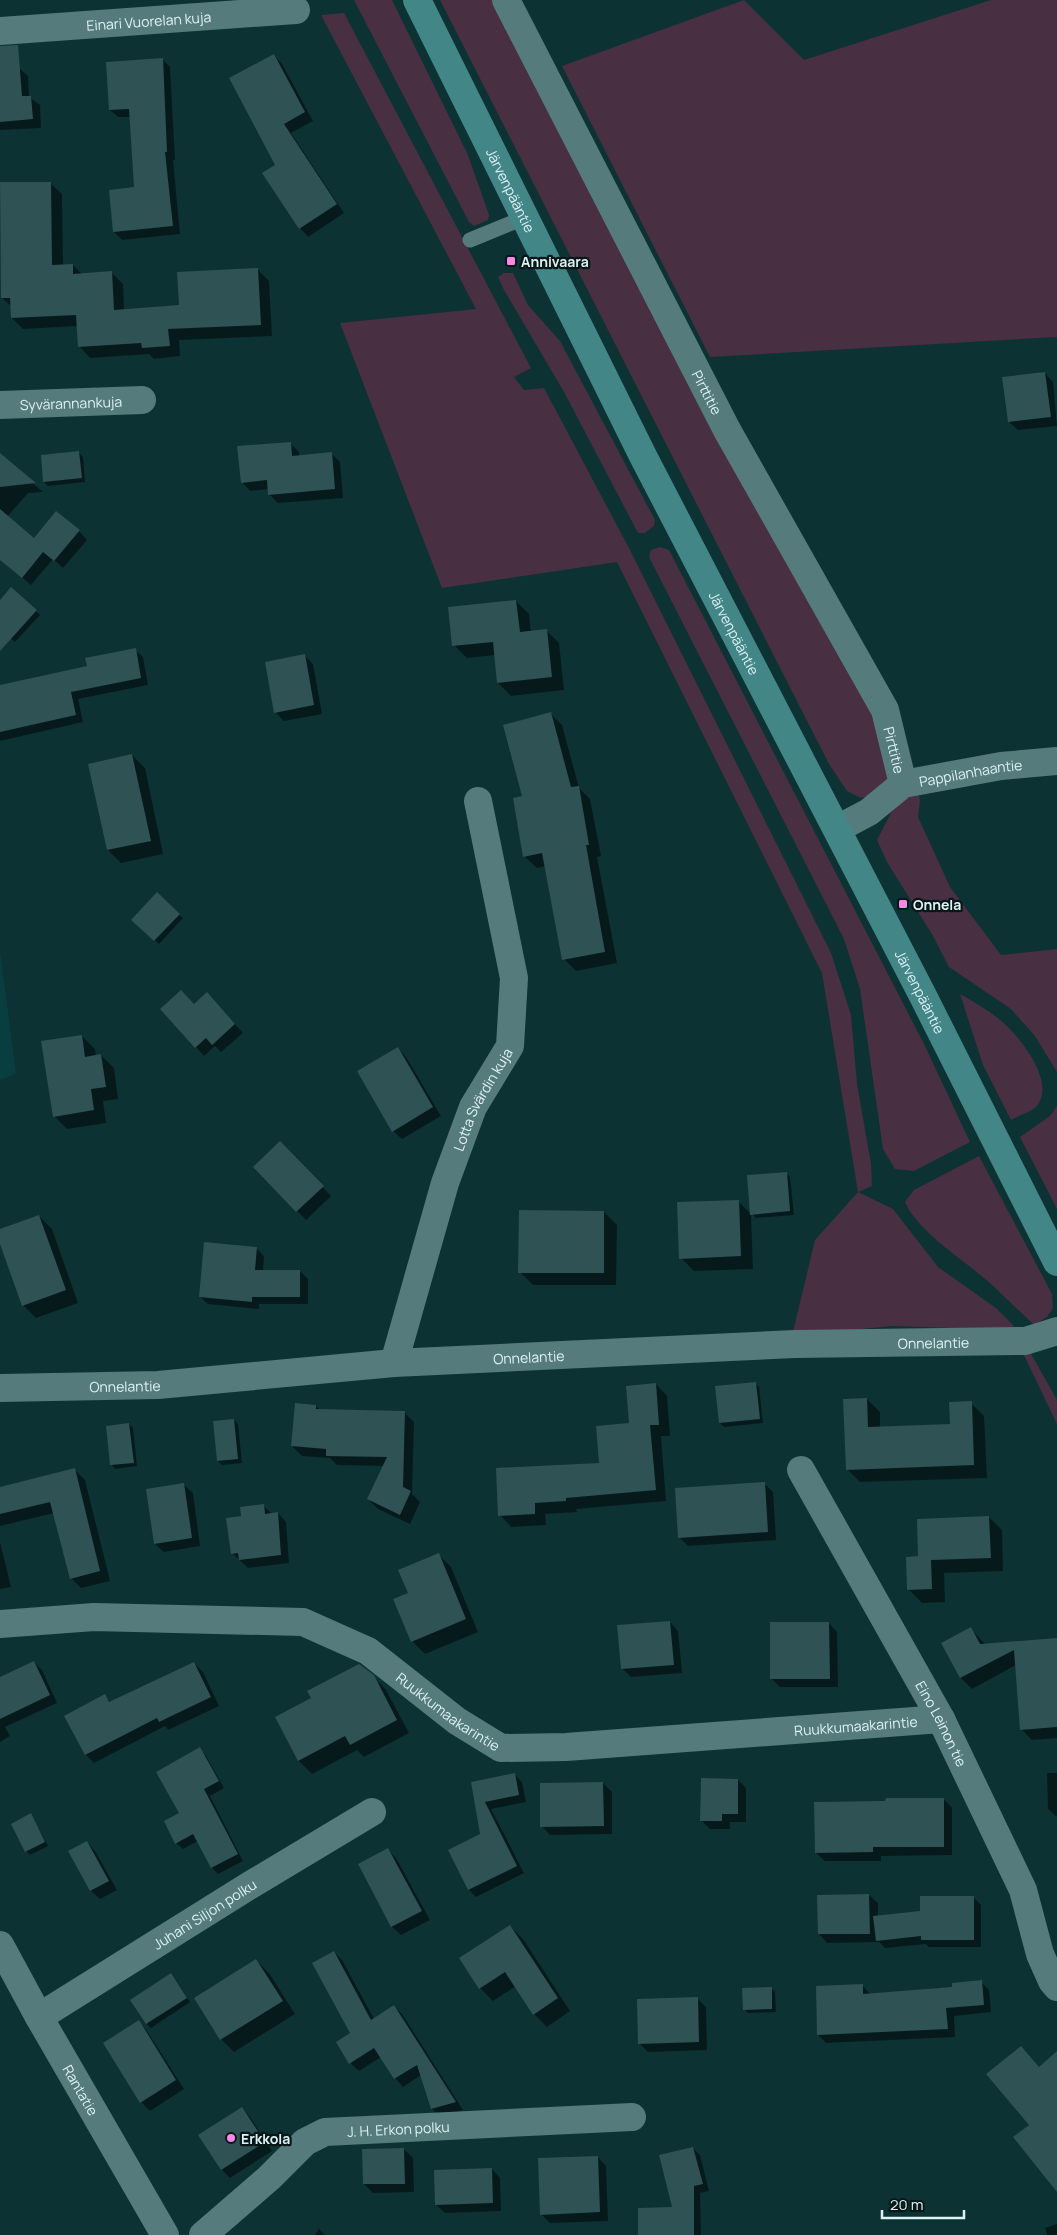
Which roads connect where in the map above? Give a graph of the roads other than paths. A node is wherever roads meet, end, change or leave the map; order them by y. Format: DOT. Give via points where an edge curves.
graph roads {
  1 [pos="418,0"];
  2 [pos="506,0"];
  3 [pos="296,10"];
  4 [pos="0,31"];
  5 [pos="524,218"];
  6 [pos="470,240"];
  7 [pos="142,400"];
  8 [pos="0,405"];
  9 [pos="1057,761"];
  10 [pos="903,784"];
  11 [pos="478,802"];
  12 [pos="837,829"];
  13 [pos="1057,1262"];
  14 [pos="1057,1331"];
  15 [pos="394,1363"];
  16 [pos="0,1388"];
  17 [pos="801,1470"];
  18 [pos="0,1624"];
  19 [pos="941,1720"];
  20 [pos="372,1812"];
  21 [pos="0,1945"];
  22 [pos="1057,1987"];
  23 [pos="39,2017"];
  24 [pos="632,2117"];
  25 [pos="164,2235"];
  26 [pos="203,2235"];
  1 -- 5 [label="main road, Järvenpääntie"];
  2 -- 10 [label="street, Pirttitie" via="727,430 885,710"];
  3 -- 4 [label="street, Einari Vuorelan kuja"];
  5 -- 6 [label="lane"];
  5 -- 12 [label="main road, Järvenpääntie" via="643,456"];
  7 -- 8 [label="street, Syvärannankuja"];
  9 -- 10 [label="street, Pappilanhaantie" via="1001,766"];
  10 -- 12 [label="street, Pappilanhaantie" via="869,812"];
  11 -- 15 [label="street, Lotta Svärdin kuja" via="514,978 510,1046 470,1115 445,1183"];
  12 -- 13 [label="main road, Järvenpääntie"];
  14 -- 15 [label="street, Onnelantie" via="1025,1341 795,1344"];
  15 -- 16 [label="street, Onnelantie" via="158,1385"];
  17 -- 19 [label="street, Eino Leinon tie"];
  18 -- 19 [label="street, Ruukkumaakarintie" via="94,1617 303,1622 368,1651 457,1721 501,1748 566,1747"];
  19 -- 22 [label="street, Eino Leinon tie" via="1023,1890 1040,1954"];
  20 -- 23 [label="street, Juhani Siljon polku"];
  21 -- 23 [label="street, Rantatie"];
  23 -- 25 [label="street, Rantatie"];
  24 -- 26 [label="street, J. H. Erkon polku" via="326,2132 305,2142"];
}
